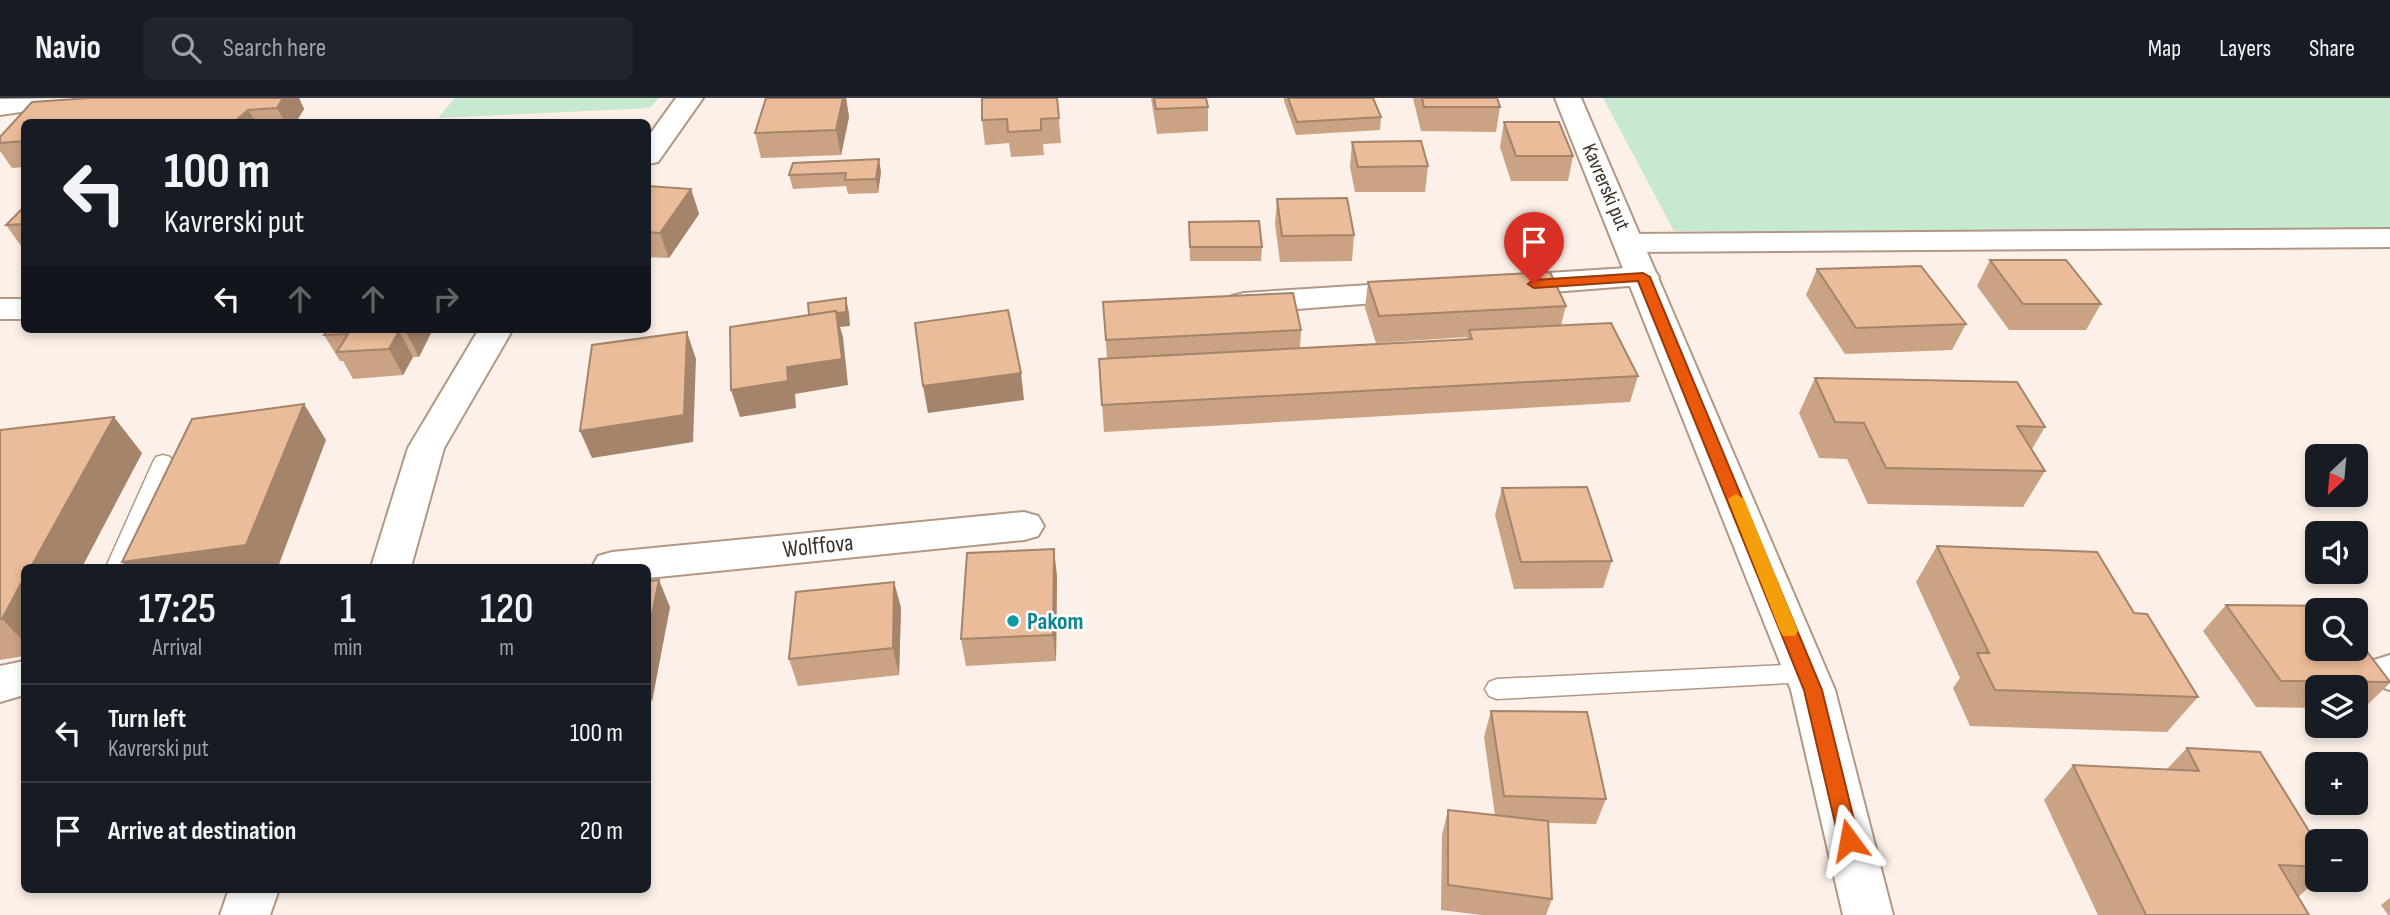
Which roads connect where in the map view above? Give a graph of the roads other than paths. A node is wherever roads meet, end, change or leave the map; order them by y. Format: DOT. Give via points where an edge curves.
graph roads {
  1 [pos="61,98"];
  2 [pos="690,98"];
  3 [pos="1568,98"];
  4 [pos="0,107"];
  5 [pos="651,152"];
  6 [pos="2390,238"];
  7 [pos="1629,243"];
  8 [pos="1643,277"];
  9 [pos="1210,305"];
  10 [pos="21,309"];
  11 [pos="0,310"];
  12 [pos="494,333"];
  13 [pos="163,462"];
  14 [pos="1024,526"];
  15 [pos="118,564"];
  16 [pos="392,564"];
  17 [pos="642,564"];
  18 [pos="1806,673"];
  19 [pos="21,679"];
  20 [pos="0,684"];
  21 [pos="1497,689"];
  22 [pos="252,893"];
  23 [pos="244,915"];
  24 [pos="1867,915"];
  1 -- 4 [label="street"];
  2 -- 5 [label="street"];
  3 -- 7 [label="street, Kavrerski put"];
  6 -- 7 [label="street"];
  7 -- 8 [label="street, Kavrerski put"];
  8 -- 9 [label="street"];
  8 -- 18 [label="street, Kavrerski put"];
  10 -- 11 [label="street"];
  12 -- 16 [label="street" via="426,448"];
  13 -- 15 [label="lane"];
  14 -- 17 [label="street, Wolffova"];
  18 -- 21 [label="lane"];
  18 -- 24 [label="street, Kavrerski put"];
  19 -- 20 [label="street"];
  22 -- 23 [label="street"];
}
